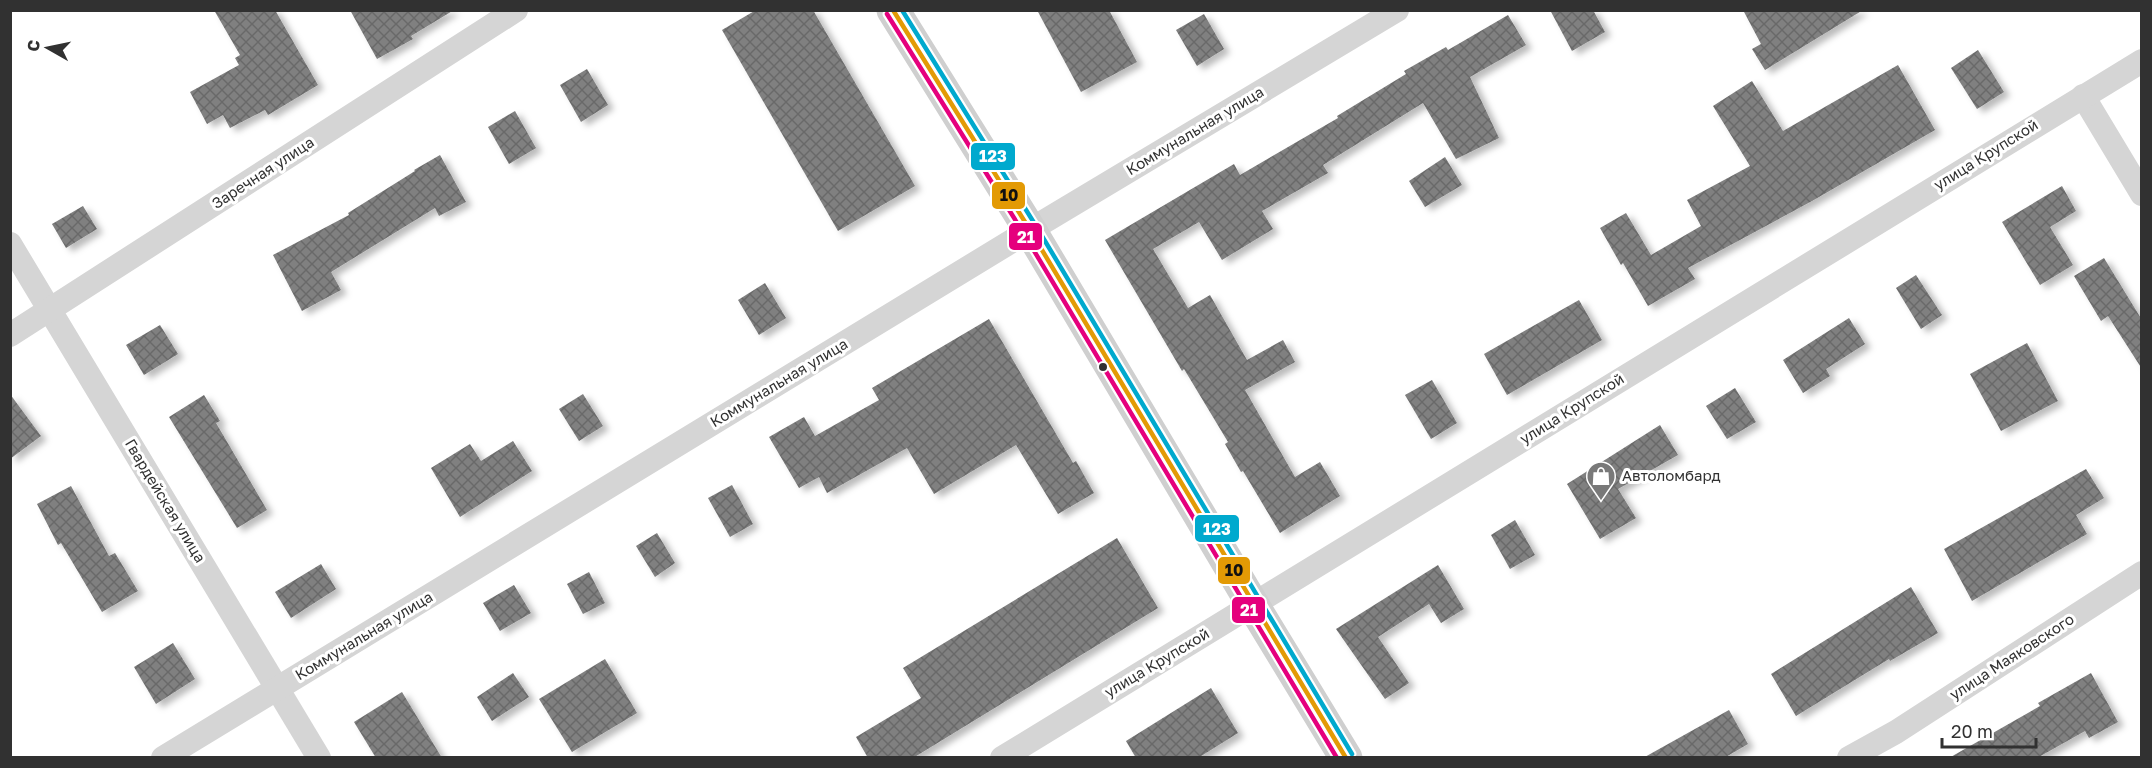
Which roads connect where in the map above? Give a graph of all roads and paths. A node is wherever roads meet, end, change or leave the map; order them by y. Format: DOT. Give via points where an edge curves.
graph roads {
  1 [pos="516,10"];
  2 [pos="893,10"];
  3 [pos="1397,10"];
  4 [pos="2142,61"];
  5 [pos="2083,96"];
  6 [pos="2142,194"];
  7 [pos="1030,230"];
  8 [pos="10,244"];
  9 [pos="50,310"];
  10 [pos="10,335"];
  11 [pos="2142,573"];
  12 [pos="1253,605"];
  13 [pos="278,689"];
  14 [pos="163,758"];
  15 [pos="319,758"];
  16 [pos="1002,758"];
  17 [pos="1346,758"];
  18 [pos="1849,758"];
  1 -- 9 [label="street, Заречная улица"];
  2 -- 7 [label="main road"];
  3 -- 7 [label="street, Коммунальная улица"];
  4 -- 5 [label="street, улица Крупской"];
  5 -- 6 [label="street"];
  5 -- 12 [label="street, улица Крупской"];
  7 -- 12 [label="main road"];
  7 -- 13 [label="street, Коммунальная улица"];
  8 -- 9 [label="street, Гвардейская улица"];
  9 -- 10 [label="street, Заречная улица"];
  9 -- 13 [label="street, Гвардейская улица"];
  11 -- 18 [label="street, улица Маяковского" via="1896,732"];
  12 -- 16 [label="street, улица Крупской"];
  12 -- 17 [label="main road"];
  13 -- 14 [label="street, Коммунальная улица"];
  13 -- 15 [label="street, Гвардейская улица"];
}
